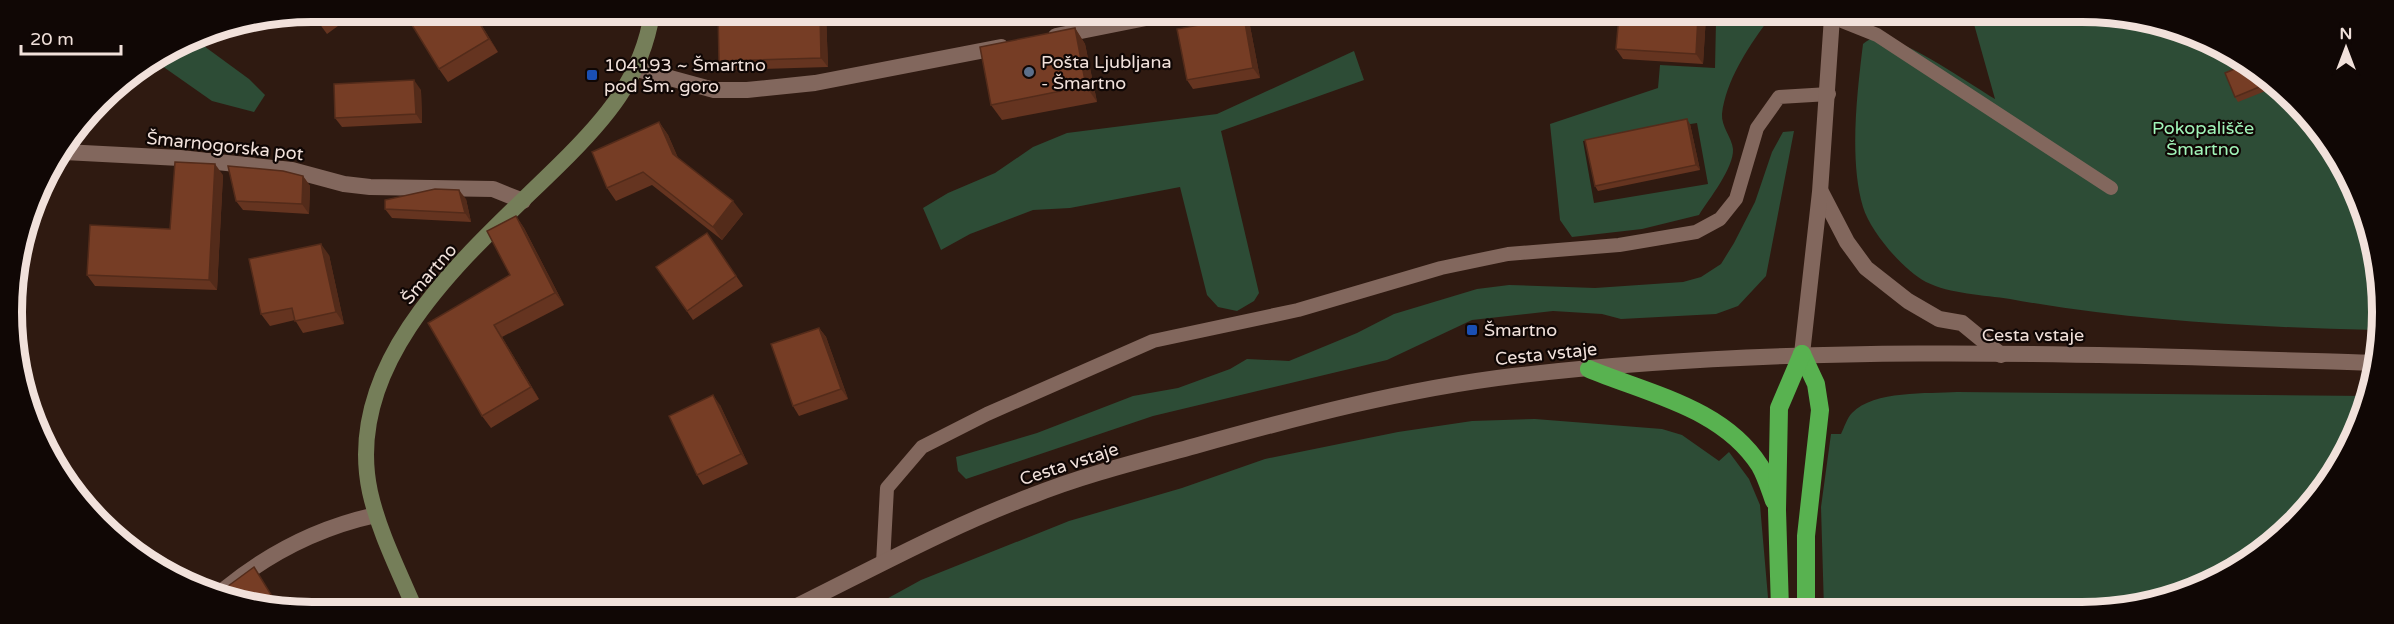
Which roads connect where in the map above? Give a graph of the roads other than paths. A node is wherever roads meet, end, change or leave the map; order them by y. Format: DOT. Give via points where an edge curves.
graph roads {
  1 [pos="650,22"];
  2 [pos="1126,22"];
  3 [pos="1832,22"];
  4 [pos="1844,22"];
  5 [pos="1037,40"];
  6 [pos="1014,44"];
  7 [pos="637,69"];
  8 [pos="1829,94"];
  9 [pos="70,152"];
  10 [pos="2111,188"];
  11 [pos="1820,192"];
  12 [pos="523,201"];
  13 [pos="1802,354"];
  14 [pos="2001,355"];
  15 [pos="2367,363"];
  16 [pos="1589,369"];
  17 [pos="1778,510"];
  18 [pos="376,515"];
  19 [pos="883,563"];
  20 [pos="227,589"];
  21 [pos="412,602"];
  22 [pos="805,602"];
  23 [pos="1780,602"];
  24 [pos="1806,602"];
  1 -- 7 [label="main road, Šmartno"];
  2 -- 5 [label="street"];
  3 -- 8 [label="street"];
  4 -- 10 [label="lane" via="1877,35"];
  6 -- 7 [label="street" via="815,83 747,90 714,90"];
  7 -- 12 [label="main road, Šmartno" via="605,117"];
  8 -- 11 [label="street"];
  8 -- 19 [label="lane" via="1779,97 1757,128 1736,199 1719,219 1696,232 1463,263 1298,310 1153,341 987,414 922,447 887,488"];
  9 -- 12 [label="street, Šmarnogorska pot" via="180,158 292,170 370,187 493,189"];
  11 -- 13 [label="street"];
  11 -- 14 [label="street" via="1846,242 1866,268 1908,302 1939,319 1962,323"];
  12 -- 18 [label="main road, Šmartno" via="423,308 382,371 373,396 366,454"];
  13 -- 14 [label="street, Cesta vstaje"];
  13 -- 16 [label="street, Cesta vstaje"];
  13 -- 17 [label="highway" via="1779,408"];
  13 -- 24 [label="highway" via="1816,384 1820,410 1806,536"];
  14 -- 15 [label="street, Cesta vstaje"];
  16 -- 17 [label="highway" via="1683,405 1723,426 1761,468"];
  16 -- 19 [label="street, Cesta vstaje" via="1512,376 1407,393 1279,423 1031,495"];
  17 -- 23 [label="highway"];
  18 -- 20 [label="street" via="332,527 286,548 253,566"];
  18 -- 21 [label="main road, Šmartno"];
  19 -- 22 [label="street, Cesta vstaje"];
}
